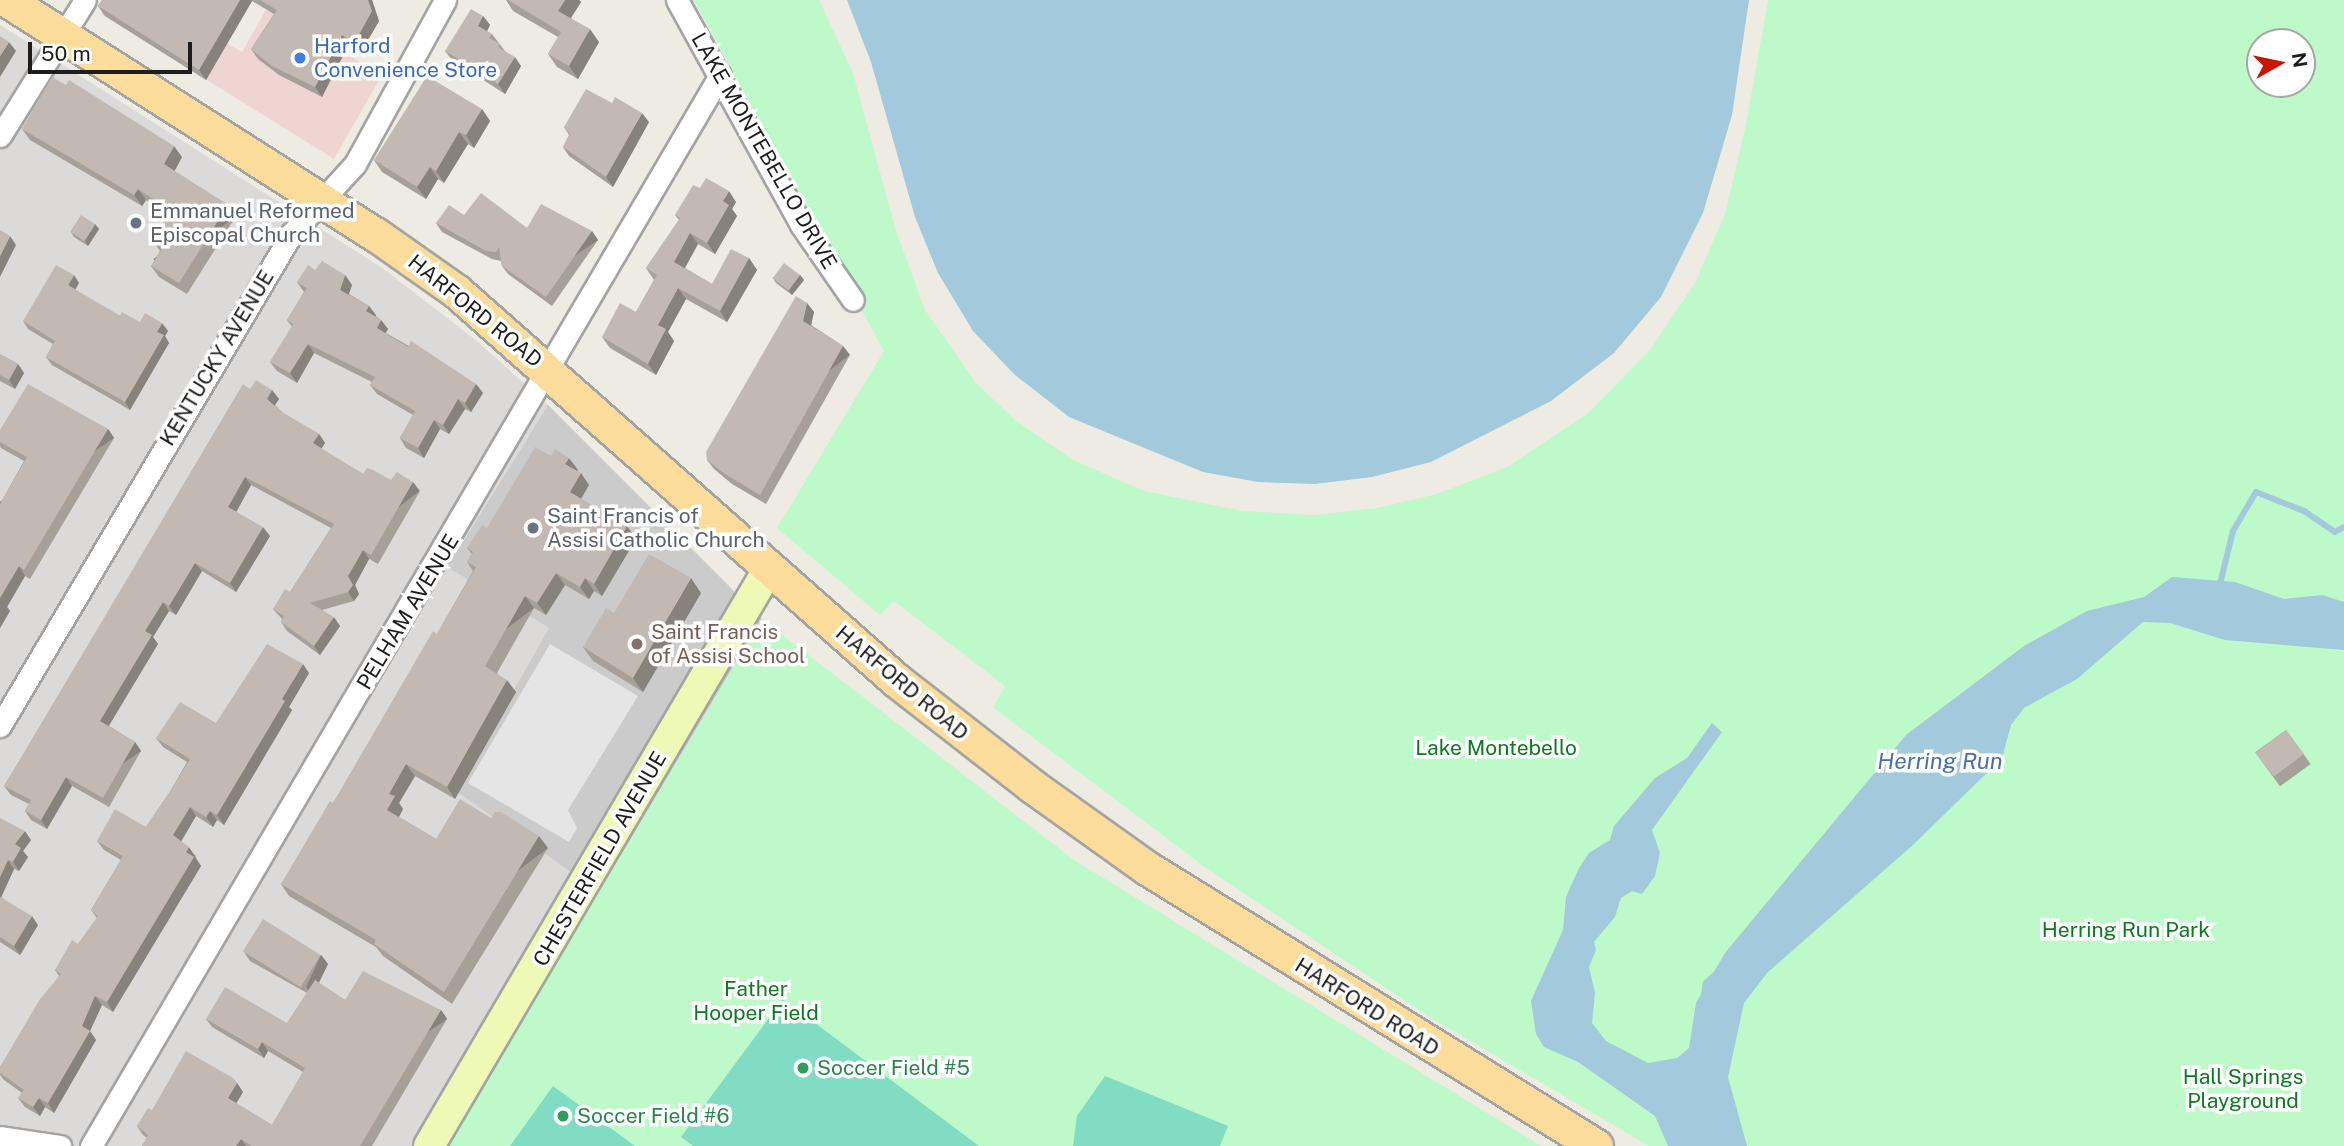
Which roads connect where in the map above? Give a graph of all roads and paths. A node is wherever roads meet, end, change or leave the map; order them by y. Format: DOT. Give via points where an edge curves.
graph roads {
  1 [pos="7,0"];
  2 [pos="85,0"];
  3 [pos="445,0"];
  4 [pos="677,0"];
  5 [pos="63,35"];
  6 [pos="720,75"];
  7 [pos="0,136"];
  8 [pos="323,200"];
  9 [pos="853,300"];
  10 [pos="550,371"];
  11 [pos="768,570"];
  12 [pos="0,726"];
  13 [pos="0,1137"];
  14 [pos="60,1146"];
  15 [pos="91,1146"];
  16 [pos="429,1146"];
  17 [pos="1596,1146"];
  1 -- 5 [label="main road, HARFORD ROAD"];
  2 -- 5 [label="street"];
  3 -- 8 [label="street, KENTUCKY AVENUE" via="355,164"];
  4 -- 6 [label="street, LAKE MONTEBELLO DRIVE"];
  5 -- 7 [label="street"];
  5 -- 8 [label="main road, HARFORD ROAD"];
  6 -- 9 [label="street, LAKE MONTEBELLO DRIVE" via="801,225"];
  6 -- 10 [label="street, PELHAM AVENUE"];
  8 -- 10 [label="main road, HARFORD ROAD" via="456,291"];
  8 -- 12 [label="street, KENTUCKY AVENUE" via="292,233"];
  10 -- 11 [label="main road, HARFORD ROAD"];
  10 -- 15 [label="street, PELHAM AVENUE"];
  11 -- 16 [label="street, CHESTERFIELD AVENUE"];
  11 -- 17 [label="main road, HARFORD ROAD" via="896,681 1147,868"];
  13 -- 14 [label="street"];
}
